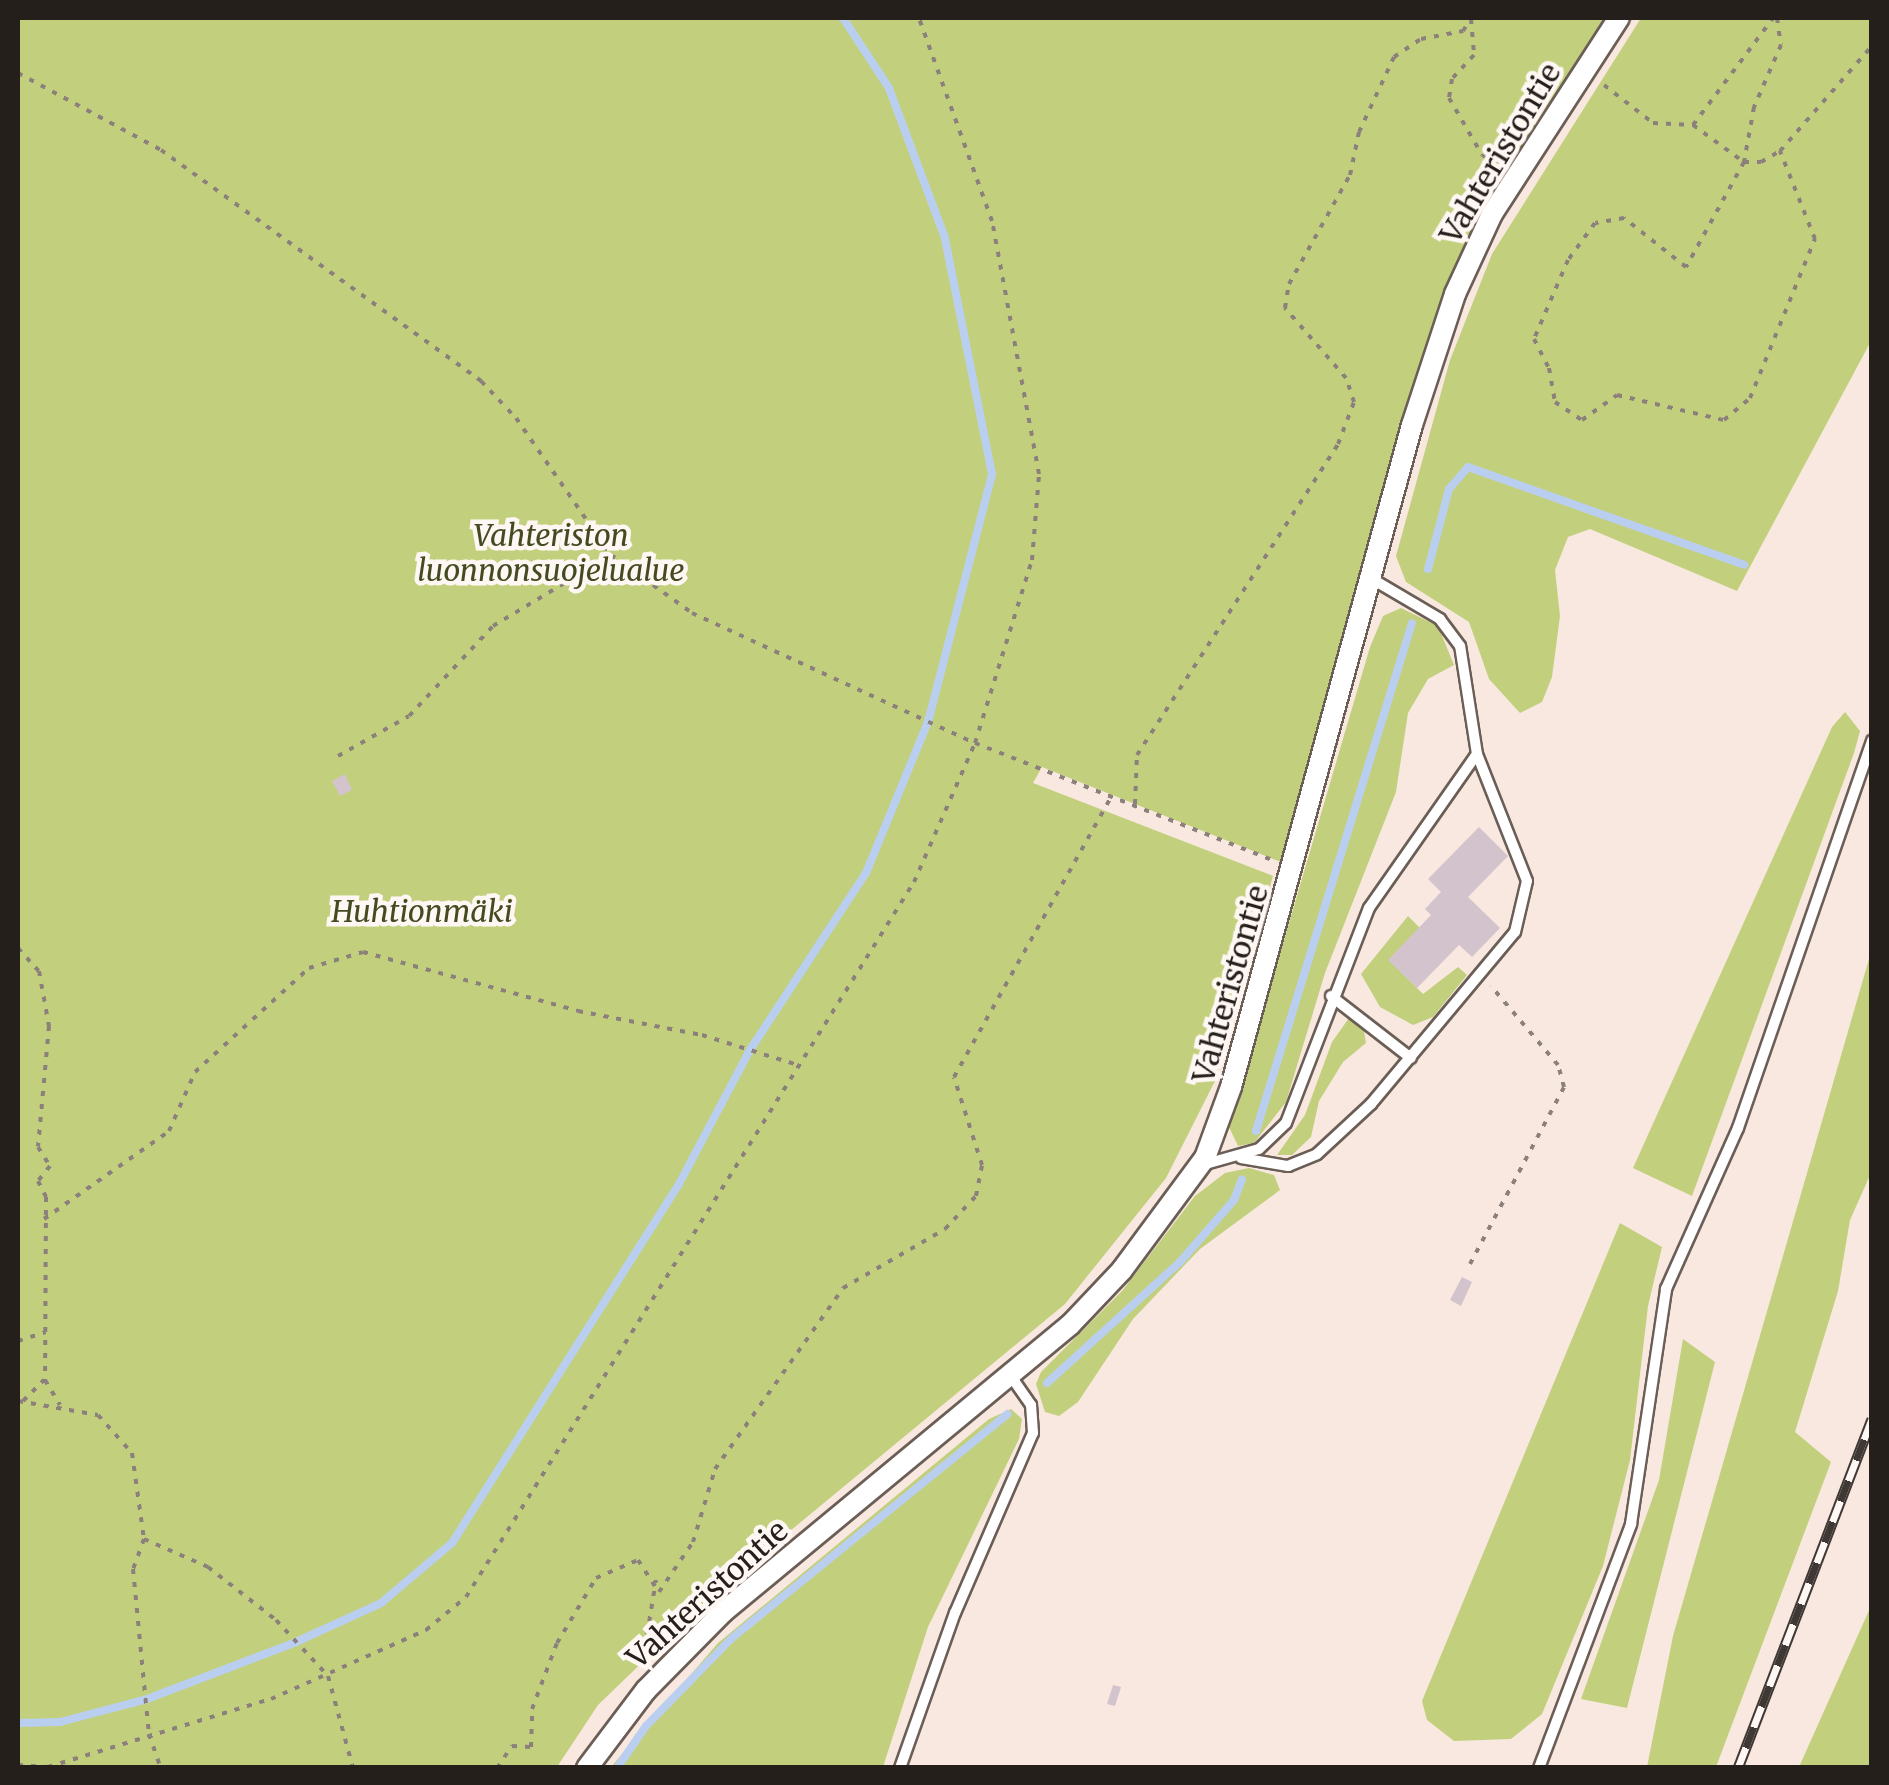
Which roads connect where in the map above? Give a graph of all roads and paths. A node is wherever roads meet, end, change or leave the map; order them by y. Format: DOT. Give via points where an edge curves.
graph roads {
  1 [pos="919,18"];
  2 [pos="1471,18"];
  3 [pos="1619,18"];
  4 [pos="1775,18"];
  5 [pos="1872,46"];
  6 [pos="1585,70"];
  7 [pos="18,74"];
  8 [pos="1694,126"];
  9 [pos="1780,151"];
  10 [pos="1744,162"];
  11 [pos="1519,173"];
  12 [pos="611,555"];
  13 [pos="1372,579"];
  14 [pos="1872,740"];
  15 [pos="975,743"];
  16 [pos="1477,754"];
  17 [pos="338,756"];
  18 [pos="1111,796"];
  19 [pos="1134,806"];
  20 [pos="1294,869"];
  21 [pos="18,948"];
  22 [pos="1481,975"];
  23 [pos="1331,996"];
  24 [pos="1411,1058"];
  25 [pos="798,1065"];
  26 [pos="1240,1158"];
  27 [pos="1201,1165"];
  28 [pos="44,1219"];
  29 [pos="1470,1264"];
  30 [pos="46,1332"];
  31 [pos="18,1341"];
  32 [pos="1012,1378"];
  33 [pos="45,1380"];
  34 [pos="20,1402"];
  35 [pos="61,1407"];
  36 [pos="144,1539"];
  37 [pos="656,1584"];
  38 [pos="643,1664"];
  39 [pos="328,1676"];
  40 [pos="149,1734"];
  41 [pos="18,1765"];
  42 [pos="160,1768"];
  43 [pos="352,1768"];
  44 [pos="496,1768"];
  45 [pos="587,1768"];
  46 [pos="900,1768"];
  47 [pos="1539,1768"];
  1 -- 15 [label="path" via="992,221 1039,474 1032,560"];
  2 -- 11 [label="path" via="1474,54 1452,79 1449,98 1482,155"];
  2 -- 19 [label="path" via="1463,30 1421,39 1394,58 1359,132 1350,175 1289,284 1285,308 1346,378 1354,402 1338,444 1137,755"];
  3 -- 6 [label="street, Vahteristontie"];
  4 -- 8 [label="path"];
  4 -- 10 [label="path" via="1781,45 1754,107"];
  5 -- 9 [label="path"];
  6 -- 8 [label="path" via="1653,122"];
  6 -- 11 [label="street, Vahteristontie"];
  7 -- 12 [label="path" via="161,150 481,380 516,418"];
  8 -- 10 [label="path"];
  9 -- 10 [label="path"];
  9 -- 10 [label="path" via="1815,239 1750,398 1724,420 1618,395 1582,420 1555,402 1550,368 1534,339 1568,260 1595,222 1624,218 1686,266"];
  11 -- 13 [label="street, Vahteristontie" via="1455,294"];
  12 -- 15 [label="path" via="708,620"];
  12 -- 17 [label="path" via="493,626 409,716"];
  13 -- 16 [label="lane" via="1440,619 1460,646"];
  13 -- 20 [label="street, Vahteristontie"];
  14 -- 47 [label="lane" via="1738,1128 1666,1290 1631,1524"];
  15 -- 18 [label="path"];
  15 -- 25 [label="path" via="914,882"];
  16 -- 22 [label="lane" via="1524,865 1528,892 1515,932"];
  16 -- 23 [label="lane" via="1389,871"];
  18 -- 19 [label="path"];
  18 -- 37 [label="path" via="954,1077 982,1165 976,1196 945,1229 843,1288 715,1470 693,1542 658,1592"];
  19 -- 20 [label="path"];
  20 -- 27 [label="street, Vahteristontie" via="1231,1088"];
  21 -- 28 [label="path" via="39,971 49,1026 38,1146 50,1166 38,1181"];
  22 -- 24 [label="lane"];
  22 -- 29 [label="path" via="1558,1065 1564,1087"];
  23 -- 24 [label="lane"];
  23 -- 26 [label="lane" via="1293,1111 1266,1144"];
  24 -- 26 [label="lane" via="1357,1118 1304,1163 1278,1166"];
  25 -- 28 [label="path" via="363,952 309,968 195,1072 170,1131"];
  25 -- 39 [label="path" via="698,1235 466,1597 426,1630"];
  26 -- 27 [label="lane"];
  27 -- 32 [label="street, Vahteristontie" via="1105,1291"];
  28 -- 30 [label="path"];
  30 -- 31 [label="path"];
  30 -- 33 [label="path"];
  32 -- 45 [label="street, Vahteristontie" via="724,1612 646,1690"];
  32 -- 46 [label="lane" via="1031,1405 1033,1434 955,1613"];
  33 -- 34 [label="path"];
  33 -- 35 [label="path"];
  34 -- 35 [label="path"];
  35 -- 36 [label="path" via="98,1415 132,1453"];
  36 -- 39 [label="path" via="208,1566 276,1620"];
  36 -- 40 [label="path" via="132,1569"];
  37 -- 38 [label="path"];
  37 -- 44 [label="path" via="638,1560 596,1578 557,1643 532,1709 531,1746 512,1746"];
  39 -- 40 [label="path"];
  39 -- 43 [label="path"];
  40 -- 41 [label="path" via="48,1767"];
  40 -- 42 [label="path"];
}
